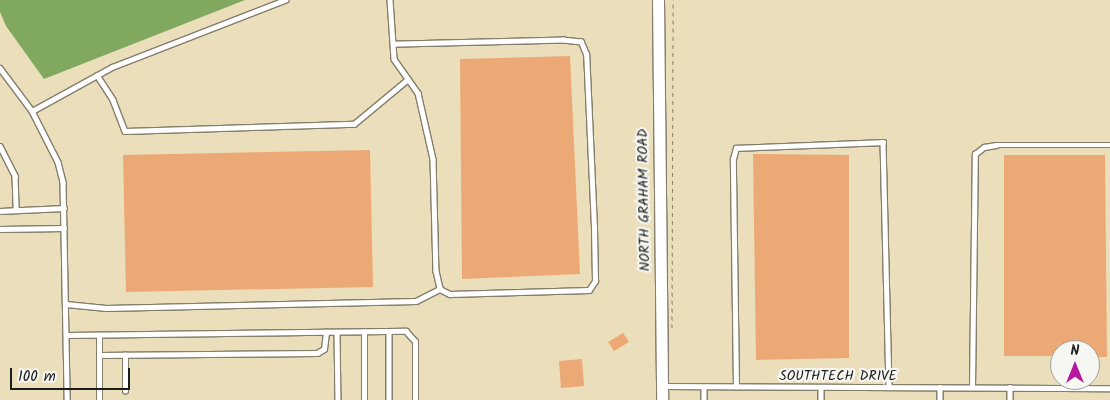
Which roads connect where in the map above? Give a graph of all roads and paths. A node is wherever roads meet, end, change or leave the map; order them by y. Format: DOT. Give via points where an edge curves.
graph roads {
  1 [pos="285,0"];
  2 [pos="390,0"];
  3 [pos="658,0"];
  4 [pos="673,0"];
  5 [pos="394,44"];
  6 [pos="0,68"];
  7 [pos="6,75"];
  8 [pos="97,75"];
  9 [pos="0,79"];
  10 [pos="408,79"];
  11 [pos="32,111"];
  12 [pos="1110,145"];
  13 [pos="0,146"];
  14 [pos="64,208"];
  15 [pos="0,210"];
  16 [pos="16,210"];
  17 [pos="64,228"];
  18 [pos="0,229"];
  19 [pos="440,288"];
  20 [pos="66,304"];
  21 [pos="672,328"];
  22 [pos="389,331"];
  23 [pos="326,332"];
  24 [pos="337,332"];
  25 [pos="364,332"];
  26 [pos="67,335"];
  27 [pos="99,335"];
  28 [pos="99,355"];
  29 [pos="125,355"];
  30 [pos="662,386"];
  31 [pos="704,387"];
  32 [pos="736,387"];
  33 [pos="821,387"];
  34 [pos="889,387"];
  35 [pos="940,387"];
  36 [pos="972,387"];
  37 [pos="1012,387"];
  38 [pos="1110,388"];
  39 [pos="125,391"];
  40 [pos="67,400"];
  41 [pos="99,400"];
  42 [pos="338,400"];
  43 [pos="364,400"];
  44 [pos="389,400"];
  45 [pos="415,400"];
  46 [pos="662,400"];
  47 [pos="704,400"];
  48 [pos="821,400"];
  49 [pos="940,400"];
  50 [pos="1010,400"];
  1 -- 8 [label="lane"];
  2 -- 5 [label="lane"];
  3 -- 30 [label="street, NORTH GRAHAM ROAD"];
  4 -- 21 [label="path"];
  5 -- 10 [label="lane" via="394,59"];
  5 -- 19 [label="lane" via="564,40 581,42 586,54 595,282 588,290 569,292 450,294"];
  6 -- 7 [label="lane"];
  7 -- 9 [label="lane"];
  7 -- 11 [label="lane"];
  8 -- 10 [label="lane" via="113,100 125,132 354,124"];
  8 -- 11 [label="lane"];
  10 -- 19 [label="lane" via="418,93 433,159 436,271"];
  11 -- 14 [label="lane" via="58,162"];
  12 -- 36 [label="lane" via="996,145 984,147 975,154"];
  13 -- 16 [label="lane" via="16,176"];
  14 -- 16 [label="lane"];
  14 -- 17 [label="lane"];
  15 -- 16 [label="lane"];
  17 -- 18 [label="lane"];
  17 -- 20 [label="lane"];
  19 -- 20 [label="lane" via="416,301 106,308"];
  20 -- 26 [label="lane"];
  22 -- 25 [label="lane"];
  22 -- 44 [label="lane"];
  22 -- 45 [label="lane" via="406,331 414,336"];
  23 -- 24 [label="lane"];
  23 -- 27 [label="lane"];
  23 -- 29 [label="lane" via="324,349 317,353"];
  24 -- 25 [label="lane"];
  24 -- 42 [label="lane"];
  25 -- 43 [label="lane"];
  26 -- 27 [label="lane"];
  26 -- 40 [label="lane"];
  27 -- 28 [label="lane"];
  28 -- 29 [label="lane"];
  28 -- 41 [label="lane"];
  29 -- 39 [label="lane"];
  30 -- 31 [label="lane, SOUTHTECH DRIVE"];
  30 -- 46 [label="street, NORTH GRAHAM ROAD"];
  31 -- 32 [label="lane, SOUTHTECH DRIVE"];
  31 -- 47 [label="lane"];
  32 -- 33 [label="lane, SOUTHTECH DRIVE"];
  32 -- 34 [label="lane" via="733,159 736,148 883,142"];
  33 -- 34 [label="lane, SOUTHTECH DRIVE"];
  33 -- 48 [label="lane"];
  34 -- 35 [label="lane, SOUTHTECH DRIVE"];
  35 -- 36 [label="lane, SOUTHTECH DRIVE"];
  35 -- 49 [label="lane"];
  36 -- 37 [label="lane, SOUTHTECH DRIVE"];
  37 -- 38 [label="lane, SOUTHTECH DRIVE"];
  37 -- 50 [label="lane"];
}
